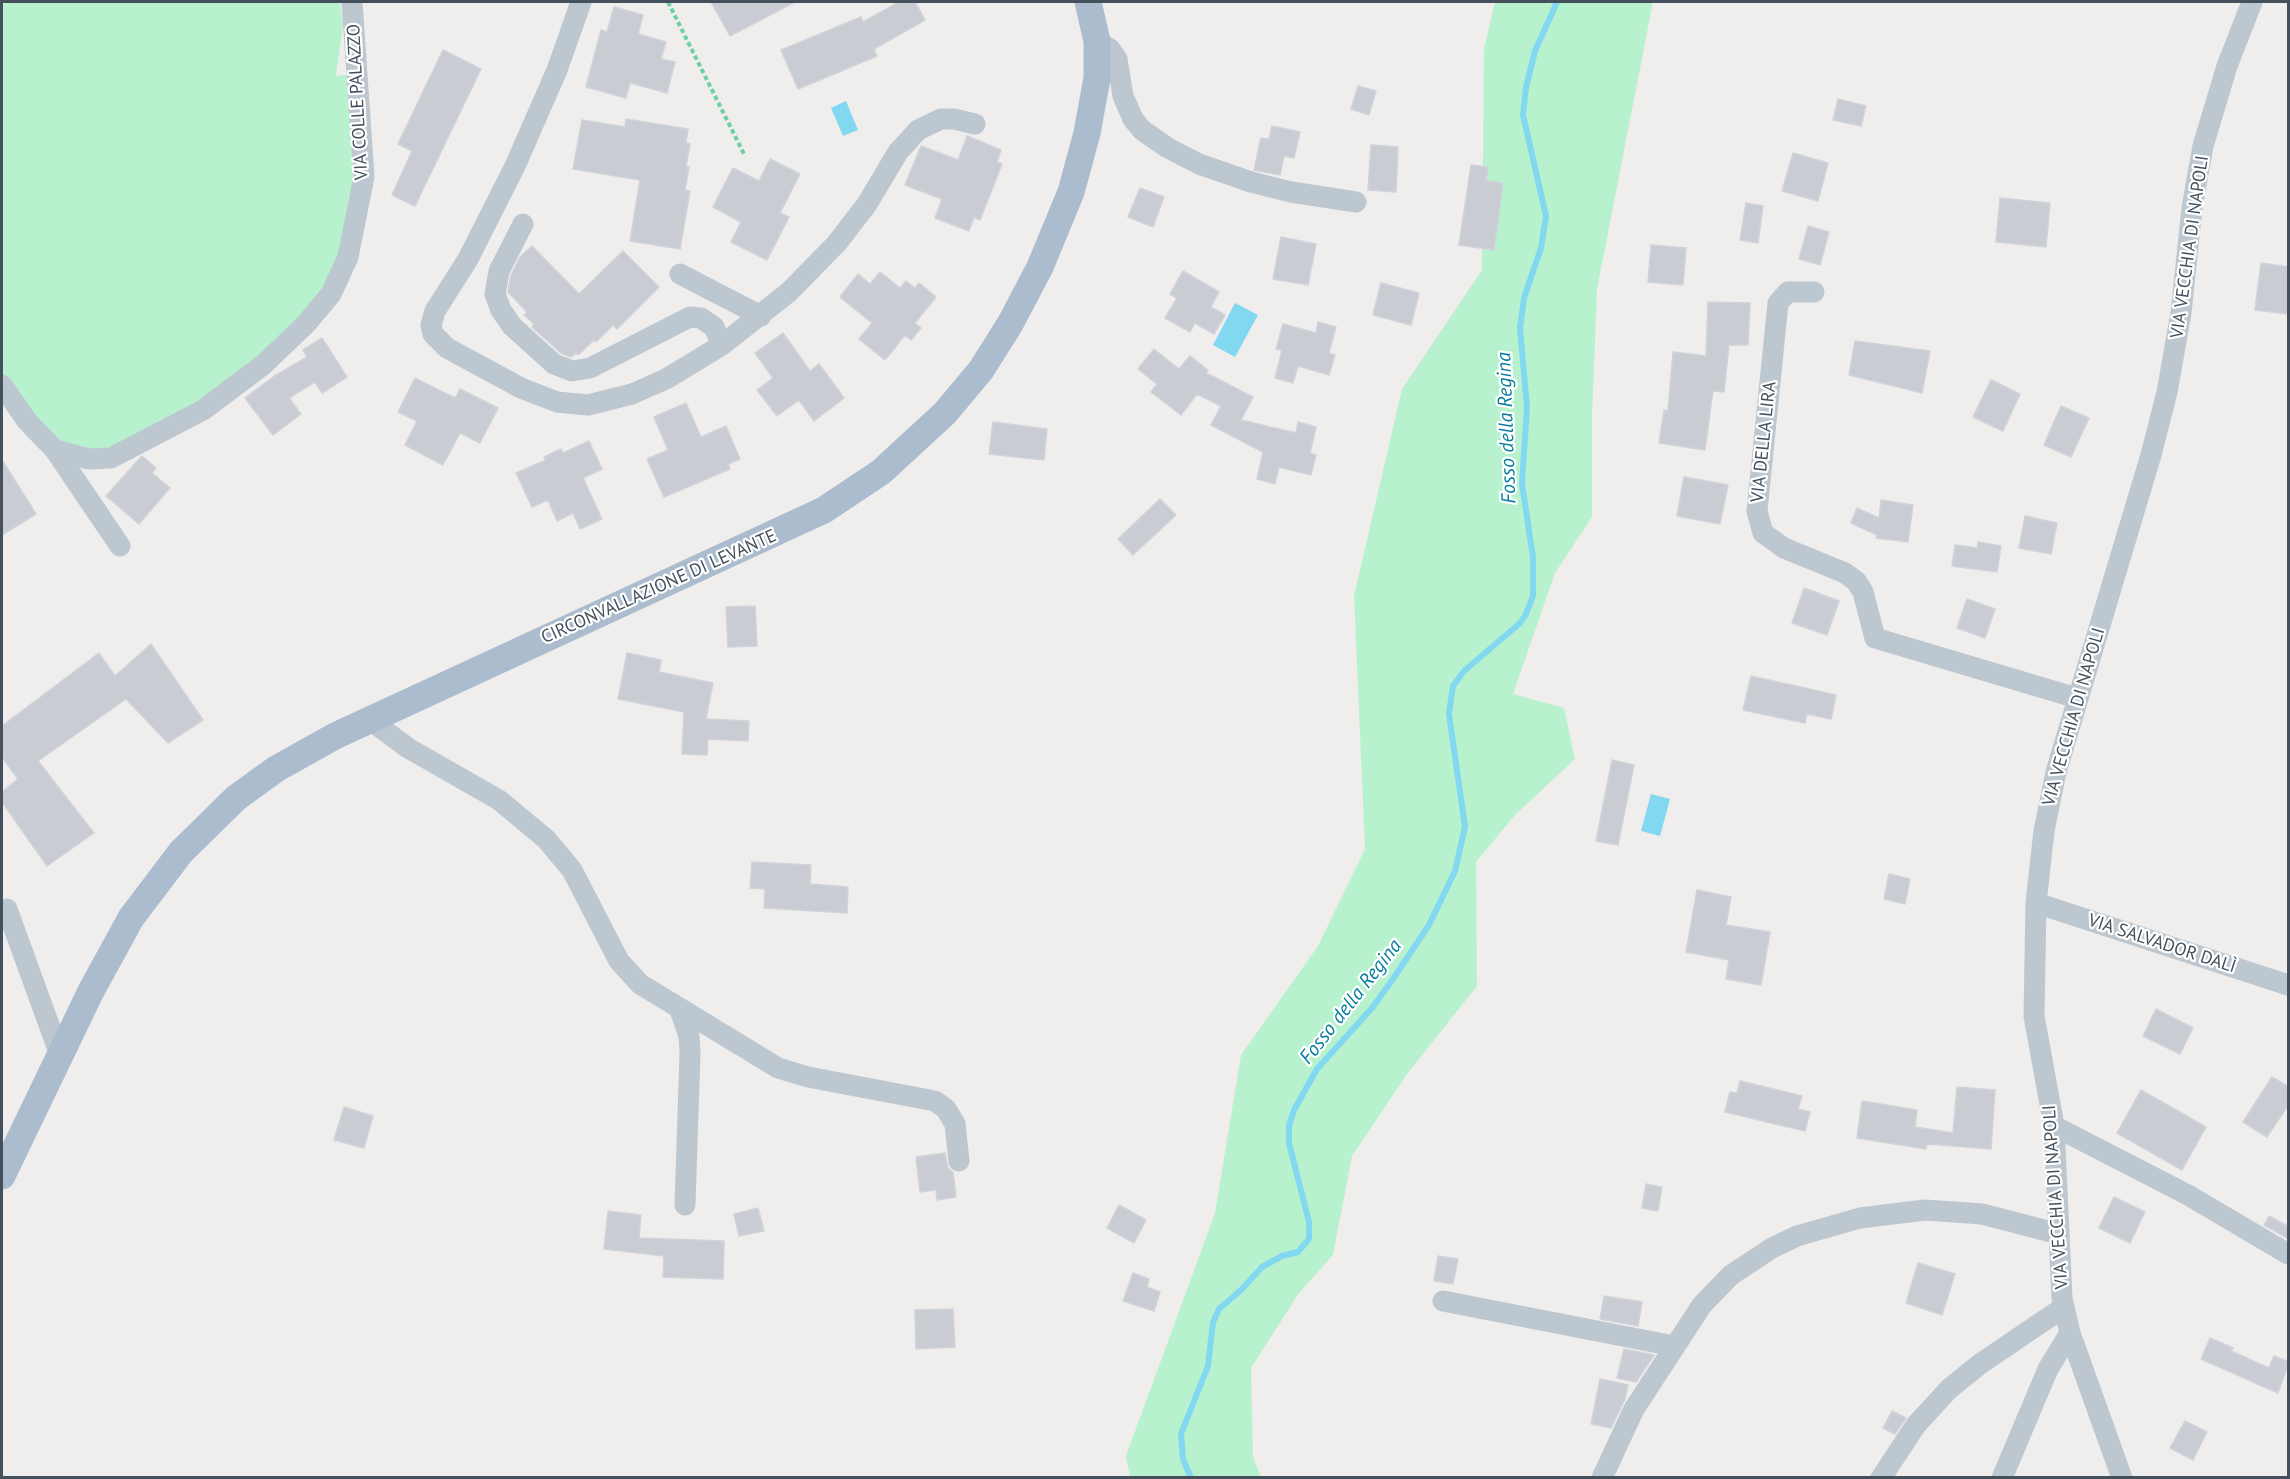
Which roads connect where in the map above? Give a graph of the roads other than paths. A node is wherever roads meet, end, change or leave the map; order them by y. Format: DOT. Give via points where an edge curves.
graph roads {
  1 [pos="352,2"];
  2 [pos="581,2"];
  3 [pos="1088,2"];
  4 [pos="2252,2"];
  5 [pos="1097,41"];
  6 [pos="975,124"];
  7 [pos="1356,202"];
  8 [pos="524,224"];
  9 [pos="680,274"];
  10 [pos="1814,292"];
  11 [pos="761,316"];
  12 [pos="722,345"];
  13 [pos="2,385"];
  14 [pos="56,450"];
  15 [pos="120,546"];
  16 [pos="2077,698"];
  17 [pos="369,719"];
  18 [pos="2036,903"];
  19 [pos="7,909"];
  20 [pos="2289,985"];
  21 [pos="680,1010"];
  22 [pos="60,1055"];
  23 [pos="2054,1126"];
  24 [pos="960,1161"];
  25 [pos="4,1166"];
  26 [pos="685,1205"];
  27 [pos="2059,1234"];
  28 [pos="2289,1254"];
  29 [pos="1443,1302"];
  30 [pos="2064,1307"];
  31 [pos="2070,1333"];
  32 [pos="1674,1346"];
  33 [pos="1602,1478"];
  34 [pos="1881,1478"];
  35 [pos="2001,1478"];
  36 [pos="2122,1478"];
  1 -- 14 [label="street, VIA COLLE PALAZZO" via="364,177 348,257 331,294 263,365 203,410 111,458 89,459"];
  2 -- 12 [label="street" via="525,144 479,238 435,311 433,334 447,348 521,388 557,402 580,405 615,399 651,386"];
  3 -- 5 [label="main road, CIRCONVALLAZIONE DI LEVANTE"];
  4 -- 16 [label="street, VIA VECCHIA DI NAPOLI" via="2227,66 2203,146 2179,328 2159,424"];
  5 -- 7 [label="street" via="1118,59 1125,102 1133,119 1168,148 1199,164 1251,182"];
  5 -- 17 [label="main road, CIRCONVALLAZIONE DI LEVANTE" via="1096,90 1079,164 1040,267 988,361 916,442 867,483 808,519"];
  6 -- 11 [label="street" via="941,119 918,130 898,152 867,204 837,243"];
  8 -- 12 [label="street" via="499,271 495,294 512,326 554,364 572,371 590,368 690,317 708,321"];
  9 -- 11 [label="street"];
  10 -- 16 [label="street, VIA DELLA LIRA" via="1788,292 1778,303 1757,511 1762,533 1784,548 1856,581 1863,592 1875,638"];
  11 -- 12 [label="street"];
  13 -- 14 [label="street, VIA COLLE PALAZZO" via="27,421"];
  14 -- 15 [label="street, VIA COLLE PALAZZO"];
  16 -- 18 [label="street, VIA VECCHIA DI NAPOLI" via="2048,807"];
  17 -- 21 [label="street" via="408,748 500,800 533,826 572,870 628,973"];
  17 -- 22 [label="main road, CIRCONVALLAZIONE DI LEVANTE" via="276,769 203,828 131,918"];
  18 -- 20 [label="street, VIA SALVADOR DALÌ"];
  18 -- 23 [label="street, VIA VECCHIA DI NAPOLI" via="2034,1016"];
  19 -- 22 [label="street"];
  21 -- 24 [label="street" via="778,1068 935,1101 946,1109 955,1124"];
  21 -- 26 [label="street" via="690,1053"];
  22 -- 25 [label="main road, CIRCONVALLAZIONE DI LEVANTE"];
  23 -- 27 [label="street, VIA VECCHIA DI NAPOLI"];
  23 -- 28 [label="street" via="2188,1195"];
  27 -- 30 [label="street, VIA VECCHIA DI NAPOLI"];
  27 -- 32 [label="street" via="1982,1214 1935,1210 1870,1216 1831,1226 1786,1241 1731,1275 1708,1297"];
  29 -- 32 [label="street"];
  30 -- 31 [label="street, VIA VECCHIA DI NAPOLI"];
  30 -- 34 [label="street" via="1948,1389 1916,1425"];
  31 -- 35 [label="street" via="2048,1369"];
  31 -- 36 [label="street, VIA VECCHIA DI NAPOLI"];
  32 -- 33 [label="street" via="1626,1424"];
}
